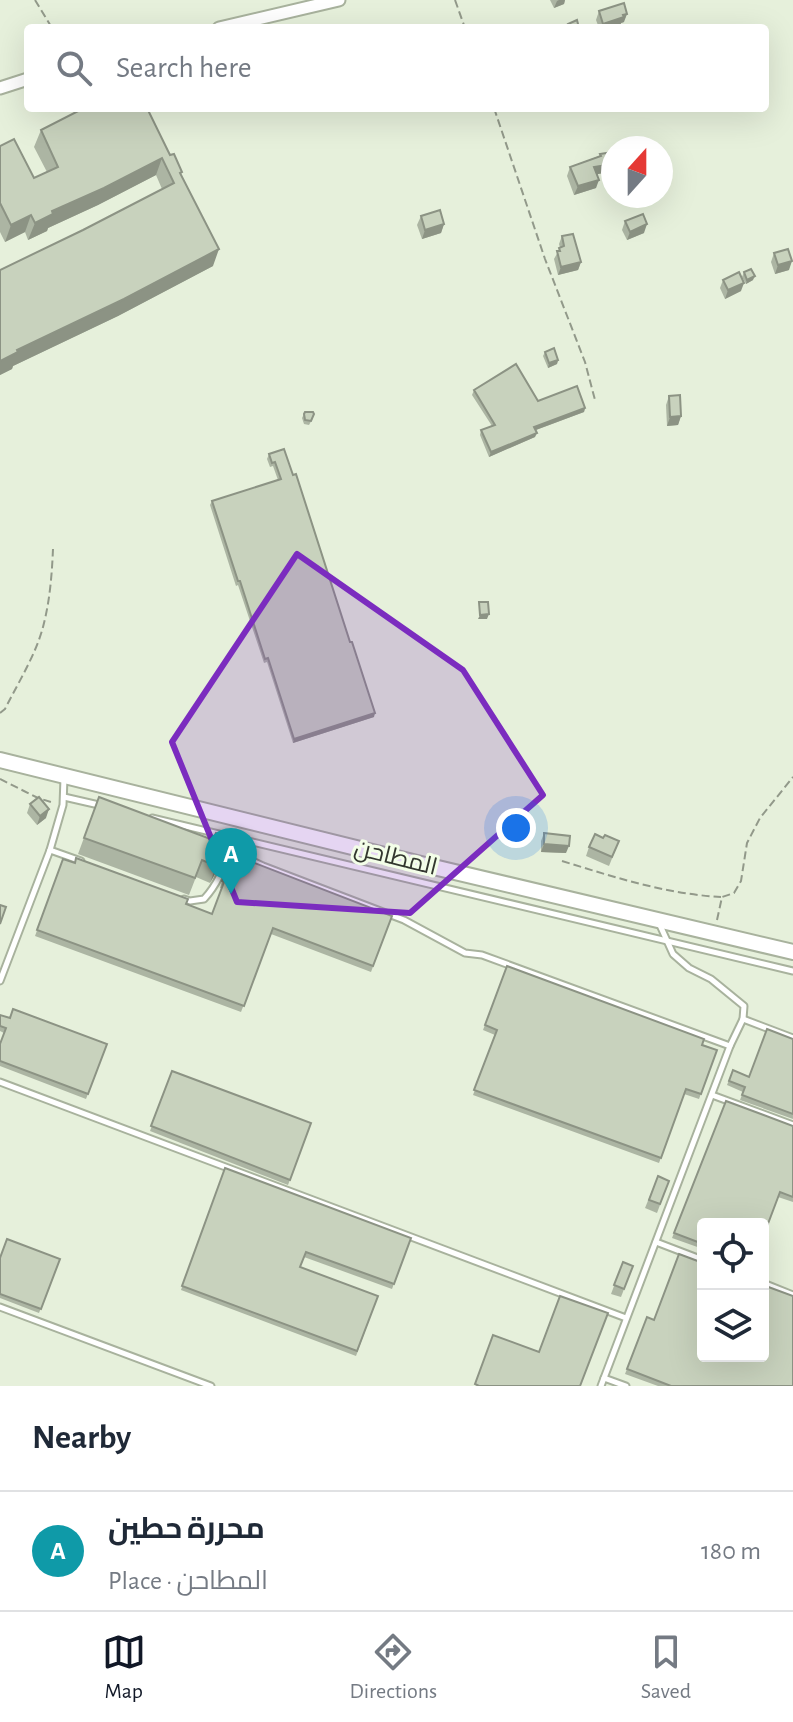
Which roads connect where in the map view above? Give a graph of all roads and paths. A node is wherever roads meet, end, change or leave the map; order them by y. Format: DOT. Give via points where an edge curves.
graph roads {
  1 [pos="35,0"];
  2 [pos="339,0"];
  3 [pos="455,0"];
  4 [pos="50,24"];
  5 [pos="236,24"];
  6 [pos="464,24"];
  7 [pos="24,80"];
  8 [pos="0,88"];
  9 [pos="495,112"];
  10 [pos="595,400"];
  11 [pos="53,549"];
  12 [pos="0,713"];
  13 [pos="0,760"];
  14 [pos="64,775"];
  15 [pos="793,777"];
  16 [pos="0,779"];
  17 [pos="64,797"];
  18 [pos="63,805"];
  19 [pos="108,807"];
  20 [pos="152,818"];
  21 [pos="224,835"];
  22 [pos="231,848"];
  23 [pos="50,850"];
  24 [pos="562,861"];
  25 [pos="92,865"];
  26 [pos="176,896"];
  27 [pos="722,897"];
  28 [pos="657,919"];
  29 [pos="714,933"];
  30 [pos="668,941"];
  31 [pos="793,952"];
  32 [pos="793,971"];
  33 [pos="0,981"];
  34 [pos="743,1019"];
  35 [pos="793,1038"];
  36 [pos="730,1046"];
  37 [pos="0,1082"];
  38 [pos="712,1095"];
  39 [pos="793,1125"];
  40 [pos="656,1242"];
  41 [pos="697,1258"];
  42 [pos="769,1285"];
  43 [pos="793,1295"];
  44 [pos="0,1307"];
  45 [pos="626,1318"];
  46 [pos="604,1378"];
  47 [pos="211,1386"];
  48 [pos="601,1386"];
  49 [pos="626,1386"];
  1 -- 4 [label="path"];
  2 -- 5 [label="street"];
  3 -- 6 [label="path"];
  7 -- 8 [label="street"];
  9 -- 10 [label="path"];
  11 -- 12 [label="path" via="44,625"];
  13 -- 14 [label="main road, المطاحن"];
  14 -- 17 [label="lane"];
  14 -- 28 [label="main road, المطاحن"];
  15 -- 27 [label="path" via="747,843 734,893"];
  16 -- 18 [label="path"];
  17 -- 18 [label="lane"];
  17 -- 19 [label="lane"];
  18 -- 23 [label="lane"];
  20 -- 21 [label="lane"];
  21 -- 22 [label="lane"];
  21 -- 30 [label="lane"];
  22 -- 26 [label="lane" via="204,899"];
  22 -- 36 [label="lane" via="263,866 404,920 465,953"];
  23 -- 25 [label="lane"];
  23 -- 33 [label="lane"];
  24 -- 27 [label="path" via="661,889"];
  27 -- 29 [label="path"];
  28 -- 29 [label="main road, المطاحن"];
  28 -- 30 [label="lane"];
  29 -- 31 [label="main road, المطاحن"];
  30 -- 32 [label="lane"];
  30 -- 34 [label="lane" via="673,954 689,968 744,1006"];
  34 -- 35 [label="lane"];
  34 -- 36 [label="lane"];
  36 -- 38 [label="lane"];
  37 -- 45 [label="lane"];
  38 -- 39 [label="lane"];
  38 -- 40 [label="lane"];
  40 -- 41 [label="lane"];
  40 -- 45 [label="lane"];
  42 -- 43 [label="lane"];
  44 -- 47 [label="lane"];
  45 -- 46 [label="lane"];
  46 -- 48 [label="lane"];
  46 -- 49 [label="lane"];
}
